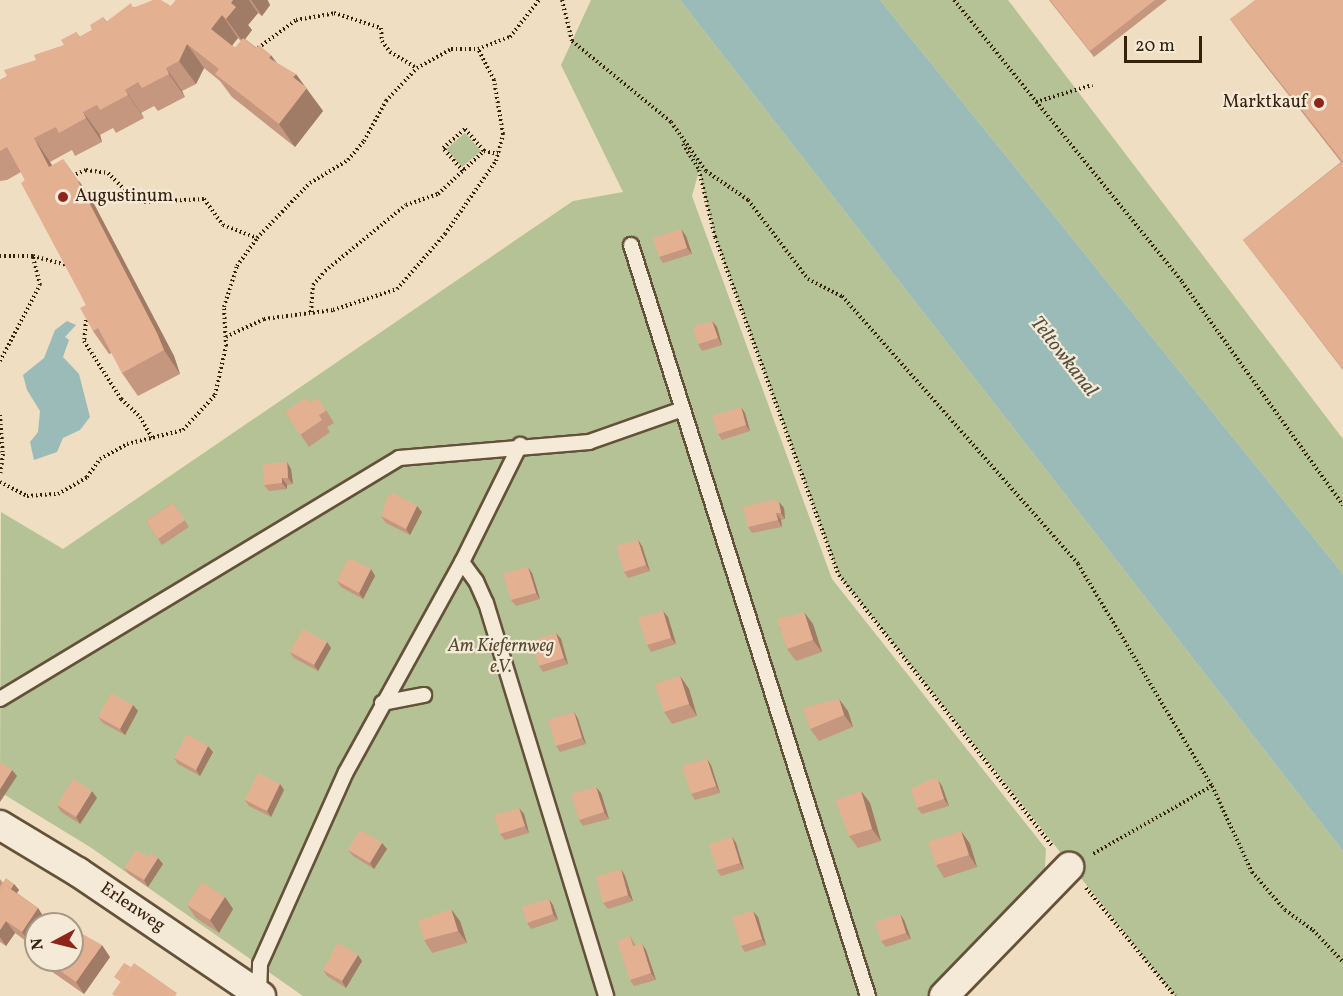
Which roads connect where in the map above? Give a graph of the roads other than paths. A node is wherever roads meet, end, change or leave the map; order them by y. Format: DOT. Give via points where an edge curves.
graph roads {
  1 [pos="631,245"];
  2 [pos="680,410"];
  3 [pos="520,445"];
  4 [pos="462,562"];
  5 [pos="424,695"];
  6 [pos="0,699"];
  7 [pos="382,703"];
  8 [pos="0,825"];
  9 [pos="1069,867"];
  10 [pos="259,996"];
  11 [pos="606,996"];
  12 [pos="868,996"];
  13 [pos="944,996"];
  1 -- 2 [label="lane"];
  2 -- 3 [label="lane" via="589,442"];
  2 -- 12 [label="lane"];
  3 -- 4 [label="lane"];
  3 -- 6 [label="lane" via="399,458"];
  4 -- 7 [label="lane"];
  4 -- 11 [label="lane" via="476,580"];
  5 -- 7 [label="lane"];
  7 -- 10 [label="lane" via="345,772 260,964"];
  8 -- 10 [label="street, Erlenweg" via="78,872"];
  9 -- 13 [label="street"];
}
